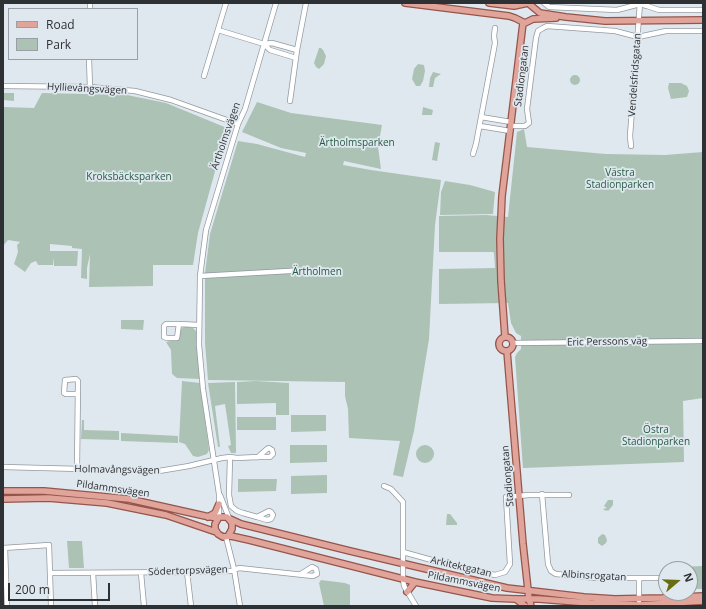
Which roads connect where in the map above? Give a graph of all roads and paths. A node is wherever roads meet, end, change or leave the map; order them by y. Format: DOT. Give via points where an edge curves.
graph roads {
  1 [pos="226,3"];
  2 [pos="276,3"];
  3 [pos="306,3"];
  4 [pos="405,3"];
  5 [pos="489,3"];
  6 [pos="544,3"];
  7 [pos="522,4"];
  8 [pos="640,4"];
  9 [pos="533,5"];
  10 [pos="703,10"];
  11 [pos="566,17"];
  12 [pos="518,19"];
  13 [pos="533,20"];
  14 [pos="703,20"];
  15 [pos="639,21"];
  16 [pos="523,23"];
  17 [pos="495,28"];
  18 [pos="218,30"];
  19 [pos="703,31"];
  20 [pos="638,37"];
  21 [pos="264,44"];
  22 [pos="297,50"];
  23 [pos="296,58"];
  24 [pos="89,60"];
  25 [pos="204,76"];
  26 [pos="3,86"];
  27 [pos="90,87"];
  28 [pos="290,101"];
  29 [pos="481,117"];
  30 [pos="238,124"];
  31 [pos="480,126"];
  32 [pos="510,126"];
  33 [pos="630,146"];
  34 [pos="473,154"];
  35 [pos="307,270"];
  36 [pos="200,276"];
  37 [pos="179,324"];
  38 [pos="199,325"];
  39 [pos="505,337"];
  40 [pos="701,341"];
  41 [pos="516,343"];
  42 [pos="507,351"];
  43 [pos="78,394"];
  44 [pos="230,457"];
  45 [pos="258,457"];
  46 [pos="214,460"];
  47 [pos="3,467"];
  48 [pos="77,469"];
  49 [pos="384,486"];
  50 [pos="3,491"];
  51 [pos="219,494"];
  52 [pos="542,494"];
  53 [pos="518,495"];
  54 [pos="569,495"];
  55 [pos="3,499"];
  56 [pos="219,504"];
  57 [pos="257,516"];
  58 [pos="208,517"];
  59 [pos="219,517"];
  60 [pos="229,519"];
  61 [pos="216,532"];
  62 [pos="227,536"];
  63 [pos="4,548"];
  64 [pos="403,552"];
  65 [pos="403,563"];
  66 [pos="234,569"];
  67 [pos="187,572"];
  68 [pos="50,573"];
  69 [pos="93,573"];
  70 [pos="141,573"];
  71 [pos="301,574"];
  72 [pos="403,578"];
  73 [pos="639,578"];
  74 [pos="658,578"];
  75 [pos="415,582"];
  76 [pos="528,590"];
  77 [pos="5,592"];
  78 [pos="407,592"];
  79 [pos="703,596"];
  80 [pos="515,599"];
  81 [pos="529,599"];
  82 [pos="703,601"];
  83 [pos="639,602"];
  84 [pos="7,606"];
  85 [pos="51,606"];
  86 [pos="95,606"];
  87 [pos="144,606"];
  88 [pos="191,606"];
  89 [pos="240,606"];
  90 [pos="416,606"];
  91 [pos="526,606"];
  92 [pos="531,606"];
  1 -- 18 [label="street"];
  2 -- 21 [label="street, Ärtholmsvägen"];
  3 -- 22 [label="street"];
  4 -- 12 [label="main road"];
  5 -- 7 [label="main road" via="512,6"];
  6 -- 8 [label="street" via="549,7 617,10"];
  7 -- 9 [label="main road"];
  7 -- 12 [label="main road" via="515,13"];
  8 -- 10 [label="street" via="659,10"];
  8 -- 15 [label="street, Vendelsfridsgatan"];
  9 -- 11 [label="main road" via="540,13"];
  9 -- 13 [label="main road"];
  11 -- 13 [label="main road"];
  11 -- 15 [label="main road"];
  12 -- 16 [label="main road"];
  13 -- 16 [label="main road"];
  14 -- 15 [label="main road"];
  15 -- 20 [label="street, Vendelsfridsgatan"];
  16 -- 32 [label="main road, Stadiongatan"];
  17 -- 29 [label="street" via="495,43"];
  18 -- 21 [label="street"];
  18 -- 25 [label="street"];
  19 -- 20 [label="street" via="666,31"];
  20 -- 32 [label="street, Stadiongatan" via="615,31 547,26 540,30 537,34 527,109 529,123 525,126"];
  20 -- 33 [label="street, Vendelsfridsgatan"];
  21 -- 22 [label="street" via="272,43"];
  21 -- 23 [label="street" via="270,50"];
  21 -- 30 [label="street, Ärtholmsvägen" via="245,109"];
  22 -- 23 [label="street"];
  23 -- 28 [label="street"];
  24 -- 27 [label="street"];
  26 -- 27 [label="street, Hyllievångsvägen"];
  27 -- 30 [label="street, Hyllievångsvägen" via="148,94"];
  29 -- 31 [label="street"];
  29 -- 32 [label="street"];
  30 -- 36 [label="street, Ärtholmsvägen" via="206,230"];
  31 -- 32 [label="street"];
  31 -- 34 [label="street"];
  32 -- 39 [label="main road, Stadiongatan" via="500,246"];
  35 -- 36 [label="street"];
  36 -- 38 [label="street, Ärtholmsvägen"];
  37 -- 38 [label="street"];
  38 -- 46 [label="street, Ärtholmsvägen" via="201,372"];
  39 -- 41 [label="main road"];
  39 -- 42 [label="main road, Stadiongatan" via="499,344 502,350"];
  40 -- 41 [label="street, Eric Perssons väg"];
  41 -- 42 [label="main road"];
  42 -- 53 [label="main road, Stadiongatan"];
  43 -- 48 [label="street"];
  44 -- 45 [label="street, Holmavångsvägen"];
  44 -- 46 [label="street, Holmavångsvägen"];
  44 -- 57 [label="street" via="231,506 237,511"];
  46 -- 48 [label="street, Holmavångsvägen" via="159,471"];
  46 -- 51 [label="street, Ärtholmsvägen"];
  47 -- 48 [label="street, Holmavångsvägen"];
  49 -- 64 [label="street" via="392,489 402,502"];
  50 -- 58 [label="main road, Pildammsvägen" via="44,491 129,499"];
  51 -- 56 [label="street, Ärtholmsvägen"];
  51 -- 60 [label="street, Ärtholmsvägen"];
  52 -- 53 [label="street"];
  52 -- 54 [label="street"];
  52 -- 73 [label="street, Albinsrogatan" via="548,564 551,571 556,574 595,578"];
  53 -- 64 [label="street, Arkitektgatan" via="505,498 510,560 508,568 503,573 490,575"];
  53 -- 76 [label="main road, Stadiongatan"];
  55 -- 61 [label="main road, Pildammsvägen" via="48,498 107,503 150,511"];
  56 -- 58 [label="main road" via="215,513"];
  56 -- 59 [label="street, Ärtholmsvägen"];
  58 -- 59 [label="main road, Pildammsvägen"];
  59 -- 60 [label="main road"];
  59 -- 61 [label="main road, Ärtholmsvägen" via="214,525"];
  60 -- 62 [label="main road, Ärtholmsvägen" via="233,528"];
  60 -- 65 [label="main road, Pildammsvägen"];
  61 -- 62 [label="main road" via="221,536"];
  62 -- 66 [label="street, Ärtholmsvägen"];
  62 -- 72 [label="main road, Pildammsvägen"];
  63 -- 68 [label="street" via="49,545"];
  63 -- 77 [label="street"];
  64 -- 65 [label="street"];
  65 -- 72 [label="street"];
  65 -- 76 [label="main road, Pildammsvägen" via="495,585"];
  66 -- 67 [label="street, Södertorpsvägen"];
  66 -- 71 [label="street, Södertorpsvägen"];
  66 -- 89 [label="street, Ärtholmsvägen"];
  67 -- 70 [label="street, Södertorpsvägen"];
  67 -- 88 [label="street"];
  68 -- 69 [label="street, Södertorpsvägen"];
  68 -- 85 [label="street"];
  69 -- 70 [label="street, Södertorpsvägen"];
  69 -- 86 [label="street"];
  70 -- 87 [label="street"];
  72 -- 75 [label="main road, Pildammsvägen"];
  72 -- 78 [label="street"];
  73 -- 74 [label="street, Albinsrogatan"];
  73 -- 83 [label="street"];
  75 -- 78 [label="main road"];
  75 -- 80 [label="main road, Pildammsvägen" via="483,596"];
  76 -- 81 [label="main road, Stadiongatan"];
  76 -- 83 [label="main road, Pildammsvägen"];
  77 -- 84 [label="street"];
  78 -- 90 [label="street"];
  79 -- 83 [label="main road, Pildammsvägen"];
  80 -- 81 [label="main road, Pildammsvägen"];
  80 -- 91 [label="main road"];
  81 -- 83 [label="main road, Pildammsvägen"];
  81 -- 91 [label="main road, Stadiongatan"];
  81 -- 92 [label="main road, Stadiongatan"];
  82 -- 83 [label="main road, Pildammsvägen"];
}
